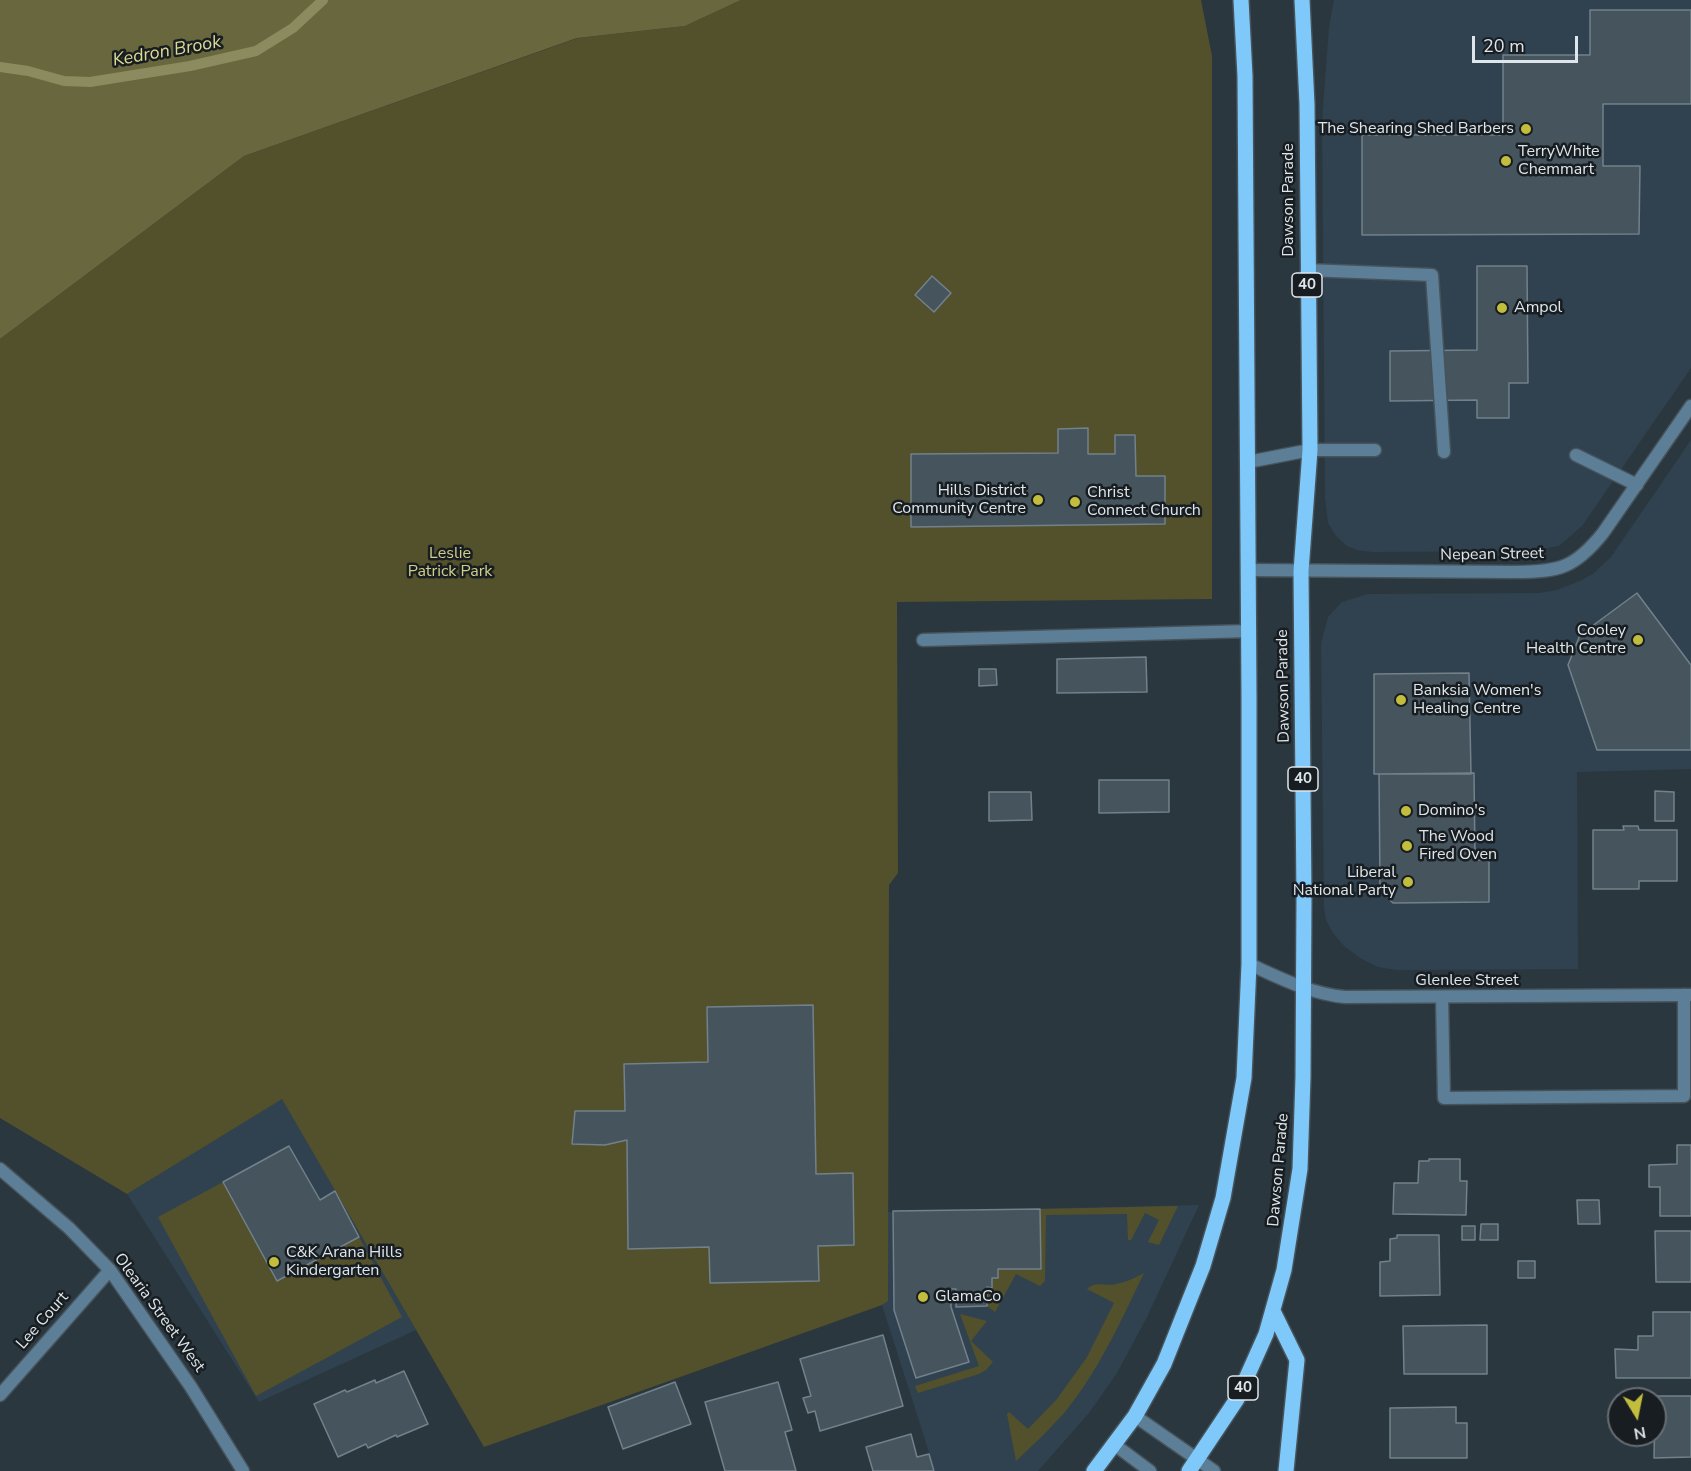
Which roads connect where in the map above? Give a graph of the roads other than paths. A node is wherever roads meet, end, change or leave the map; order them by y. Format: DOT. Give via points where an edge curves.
graph roads {
  1 [pos="1241,0"];
  2 [pos="1302,0"];
  3 [pos="1307,270"];
  4 [pos="1691,406"];
  5 [pos="1310,450"];
  6 [pos="1375,450"];
  7 [pos="1444,452"];
  8 [pos="1576,455"];
  9 [pos="1248,462"];
  10 [pos="1637,485"];
  11 [pos="1249,570"];
  12 [pos="1301,571"];
  13 [pos="1249,631"];
  14 [pos="922,640"];
  15 [pos="1249,964"];
  16 [pos="1304,988"];
  17 [pos="1687,995"];
  18 [pos="1442,997"];
  19 [pos="0,1169"];
  20 [pos="110,1270"];
  21 [pos="1273,1311"];
  22 [pos="0,1395"];
  23 [pos="1136,1416"];
  24 [pos="1115,1445"];
  25 [pos="1194,1465"];
  26 [pos="243,1471"];
  27 [pos="1094,1471"];
  28 [pos="1150,1471"];
  29 [pos="1214,1471"];
  30 [pos="1286,1471"];
  1 -- 9 [label="main road, Dawson Parade"];
  2 -- 3 [label="main road, Dawson Parade / 40" via="1307,104"];
  3 -- 5 [label="main road, Dawson Parade / 40"];
  3 -- 7 [label="street" via="1432,275"];
  4 -- 10 [label="street, Nepean Street"];
  5 -- 6 [label="street"];
  5 -- 9 [label="street"];
  5 -- 12 [label="main road, Dawson Parade / 40"];
  8 -- 10 [label="street"];
  9 -- 11 [label="main road, Dawson Parade"];
  10 -- 12 [label="street, Nepean Street" via="1588,551 1556,569 1515,573"];
  11 -- 12 [label="street, Nepean Street"];
  11 -- 13 [label="main road, Dawson Parade"];
  12 -- 16 [label="main road, Dawson Parade / 40"];
  13 -- 14 [label="street"];
  13 -- 15 [label="main road, Dawson Parade"];
  15 -- 16 [label="street, Glenlee Street"];
  15 -- 23 [label="main road, Dawson Parade" via="1244,1078 1223,1198 1184,1315"];
  16 -- 18 [label="street, Glenlee Street" via="1345,997"];
  16 -- 21 [label="main road, Dawson Parade / 40" via="1300,1168 1289,1246"];
  17 -- 18 [label="street, Glenlee Street"];
  17 -- 18 [label="street" via="1684,1096 1444,1098"];
  19 -- 20 [label="street, Olearia Street West" via="69,1228"];
  20 -- 22 [label="street, Lee Court"];
  20 -- 26 [label="street, Olearia Street West"];
  21 -- 25 [label="main road, Dawson Parade / 40" via="1247,1379"];
  21 -- 30 [label="main road" via="1297,1360"];
  23 -- 24 [label="main road, Dawson Parade"];
  23 -- 25 [label="street"];
  24 -- 27 [label="main road, Dawson Parade"];
  24 -- 28 [label="street"];
  25 -- 29 [label="street"];
}
